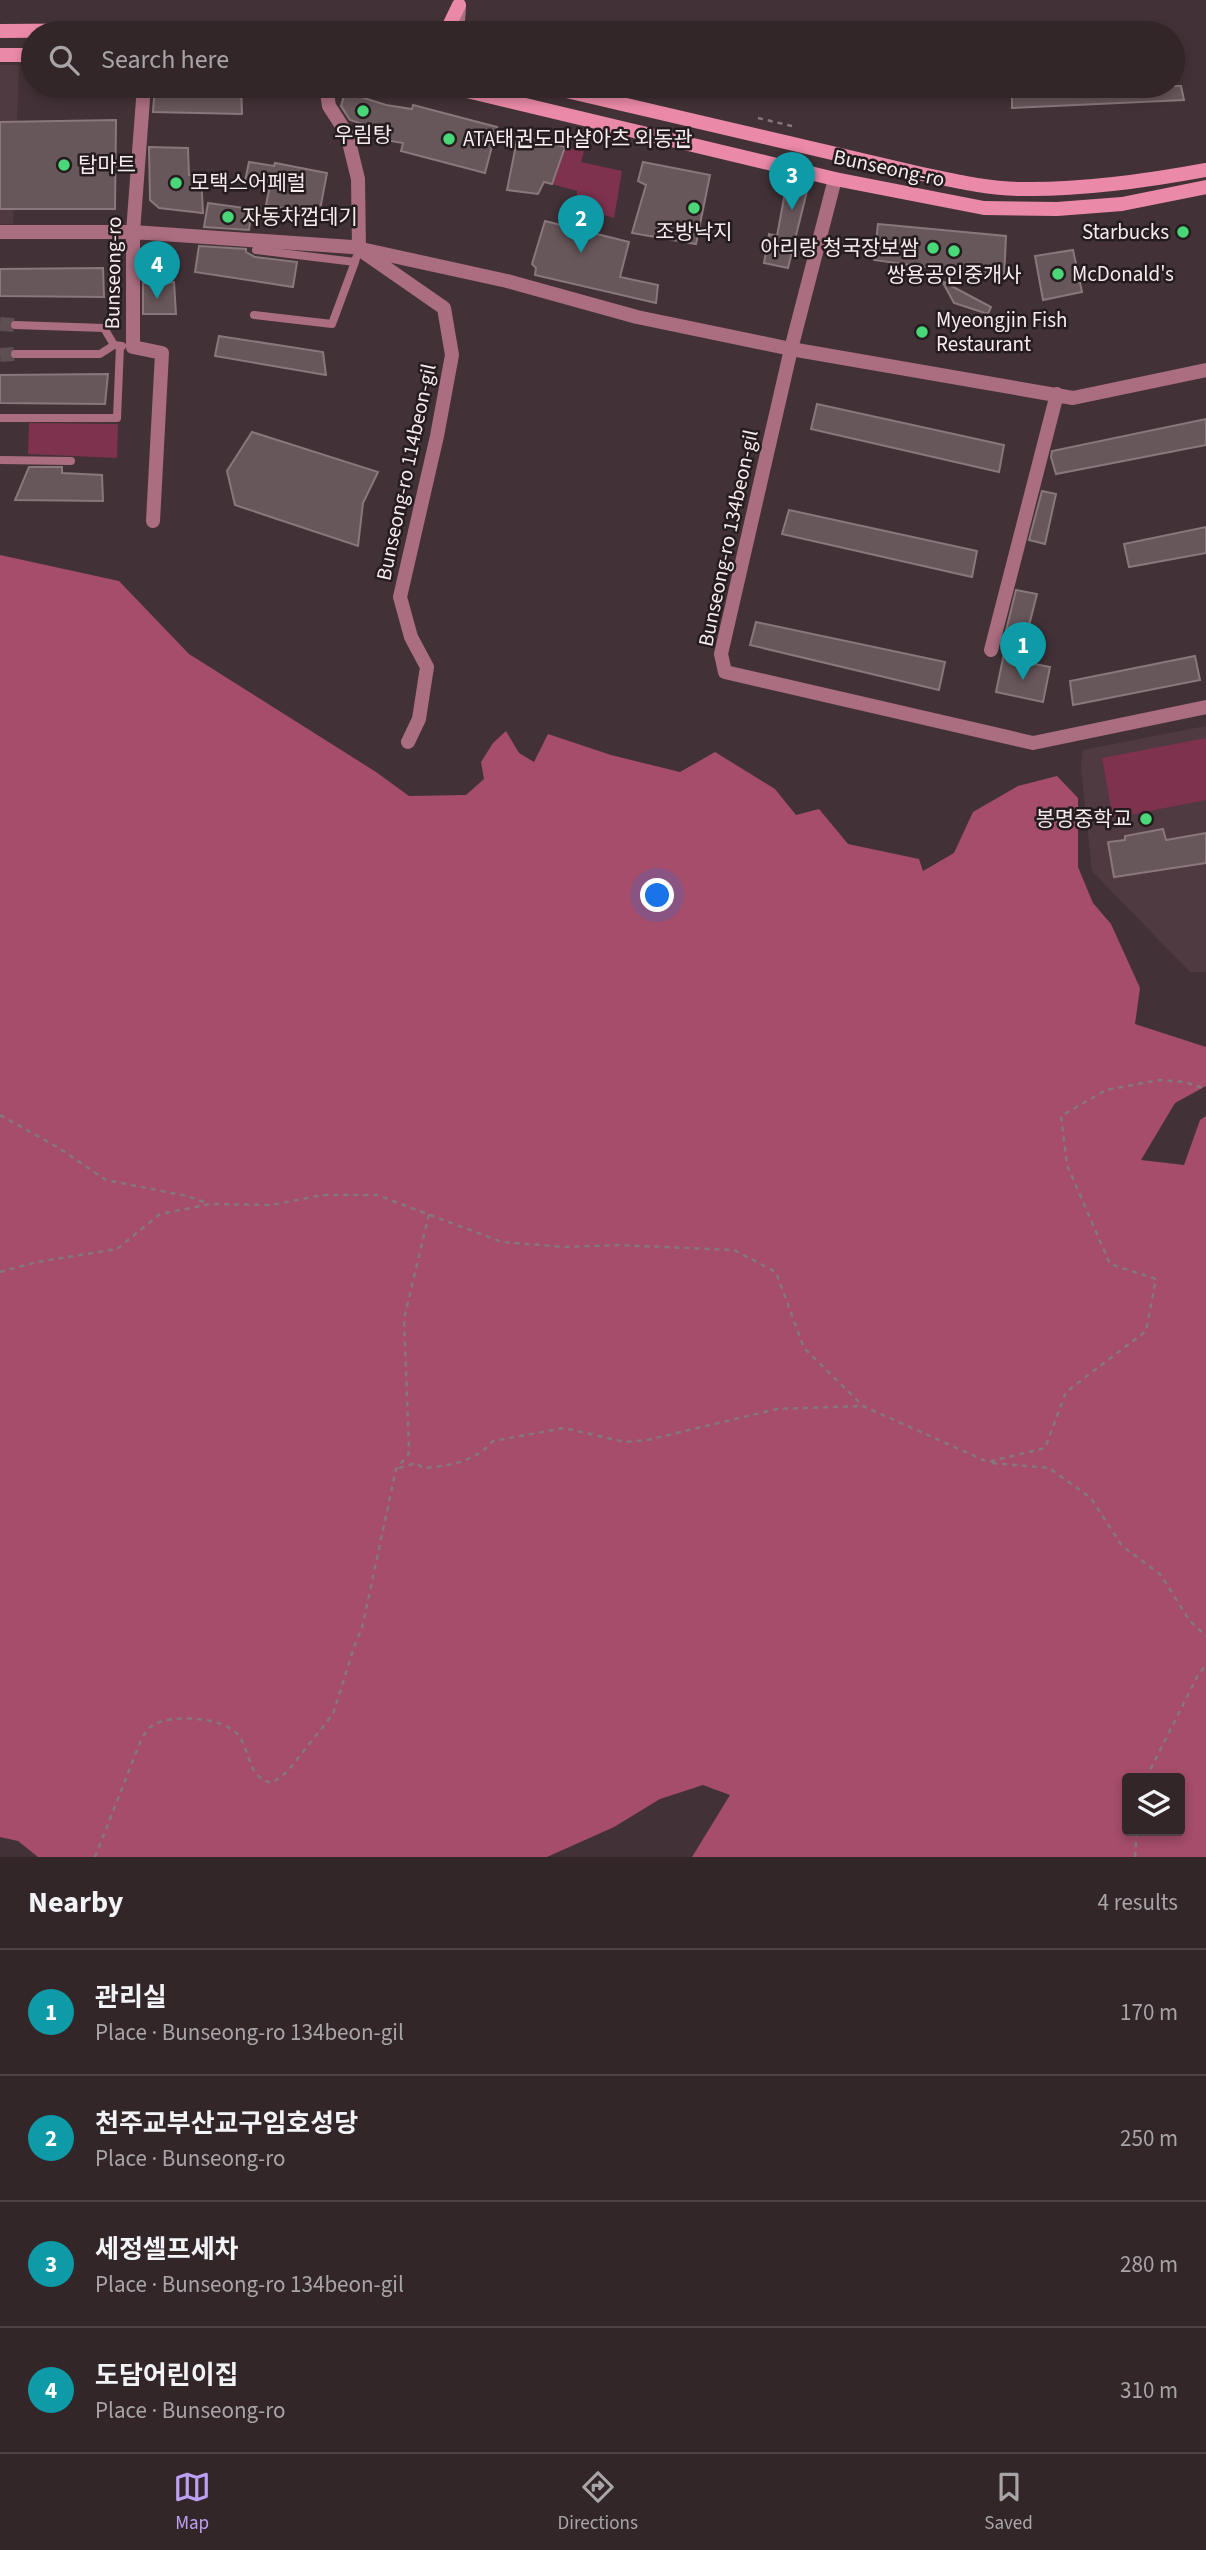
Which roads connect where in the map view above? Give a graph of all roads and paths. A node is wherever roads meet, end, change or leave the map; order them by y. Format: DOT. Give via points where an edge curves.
graph roads {
  1 [pos="458,3"];
  2 [pos="451,21"];
  3 [pos="457,21"];
  4 [pos="0,31"];
  5 [pos="21,31"];
  6 [pos="0,55"];
  7 [pos="21,55"];
  8 [pos="144,98"];
  9 [pos="328,98"];
  10 [pos="498,98"];
  11 [pos="596,98"];
  12 [pos="753,117"];
  13 [pos="803,129"];
  14 [pos="1206,170"];
  15 [pos="835,179"];
  16 [pos="1206,187"];
  17 [pos="0,232"];
  18 [pos="133,232"];
  19 [pos="256,250"];
  20 [pos="357,255"];
  21 [pos="254,315"];
  22 [pos="15,325"];
  23 [pos="122,346"];
  24 [pos="791,349"];
  25 [pos="15,354"];
  26 [pos="1206,370"];
  27 [pos="1057,394"];
  28 [pos="0,418"];
  29 [pos="0,460"];
  30 [pos="71,461"];
  31 [pos="153,521"];
  32 [pos="991,650"];
  33 [pos="1206,707"];
  34 [pos="408,742"];
  35 [pos="1206,1089"];
  36 [pos="0,1115"];
  37 [pos="211,1204"];
  38 [pos="429,1214"];
  39 [pos="0,1272"];
  40 [pos="863,1406"];
  41 [pos="988,1462"];
  42 [pos="396,1469"];
  43 [pos="1206,1636"];
  44 [pos="1206,1665"];
  45 [pos="1149,1773"];
  46 [pos="1137,1836"];
  47 [pos="95,1857"];
  48 [pos="1135,1857"];
  1 -- 2 [label="main road"];
  1 -- 3 [label="street"];
  4 -- 5 [label="main road"];
  6 -- 7 [label="main road"];
  8 -- 18 [label="street, Bunseong-ro"];
  9 -- 20 [label="street" via="347,134 358,179"];
  10 -- 15 [label="main road, Bunseong-ro"];
  11 -- 14 [label="main road, Bunseong-ro" via="976,185 1076,187"];
  12 -- 13 [label="path"];
  15 -- 16 [label="main road, Bunseong-ro" via="985,208 1025,210 1122,204"];
  15 -- 24 [label="street, Bunseong-ro 134beon-gil"];
  17 -- 18 [label="street"];
  18 -- 20 [label="street"];
  18 -- 23 [label="street, Bunseong-ro"];
  19 -- 20 [label="lane"];
  20 -- 21 [label="lane" via="331,324"];
  20 -- 24 [label="street" via="507,281 637,317"];
  20 -- 34 [label="street, Bunseong-ro 114beon-gil" via="444,308 452,355 400,597 411,637 427,667 419,719"];
  22 -- 23 [label="lane" via="104,328"];
  23 -- 25 [label="lane" via="100,354"];
  23 -- 28 [label="lane" via="117,418"];
  23 -- 31 [label="street, Bunseong-ro" via="162,353"];
  24 -- 27 [label="street"];
  24 -- 33 [label="street, Bunseong-ro 134beon-gil" via="721,654 725,672 1032,743"];
  26 -- 27 [label="street" via="1073,398"];
  27 -- 32 [label="street"];
  29 -- 30 [label="lane"];
  35 -- 41 [label="path" via="1159,1080 1106,1090 1061,1116 1067,1165 1110,1264 1156,1279 1146,1331 1066,1392 1045,1448"];
  36 -- 37 [label="path" via="60,1148 106,1181"];
  37 -- 38 [label="path" via="272,1205 322,1195 377,1195"];
  37 -- 39 [label="path" via="160,1214 117,1249"];
  38 -- 40 [label="path" via="502,1242 734,1250 776,1272 804,1348"];
  38 -- 42 [label="path" via="404,1319 409,1448"];
  40 -- 41 [label="path"];
  40 -- 42 [label="path" via="777,1409 625,1442 564,1428 493,1441 455,1465 423,1468 416,1462"];
  41 -- 43 [label="path" via="1049,1468 1091,1498 1122,1546 1161,1575 1189,1620"];
  42 -- 47 [label="path" via="362,1628 327,1723 287,1772 272,1783 253,1770 231,1729 193,1718 151,1726 141,1740"];
  44 -- 45 [label="path"];
  46 -- 48 [label="path"];
}
